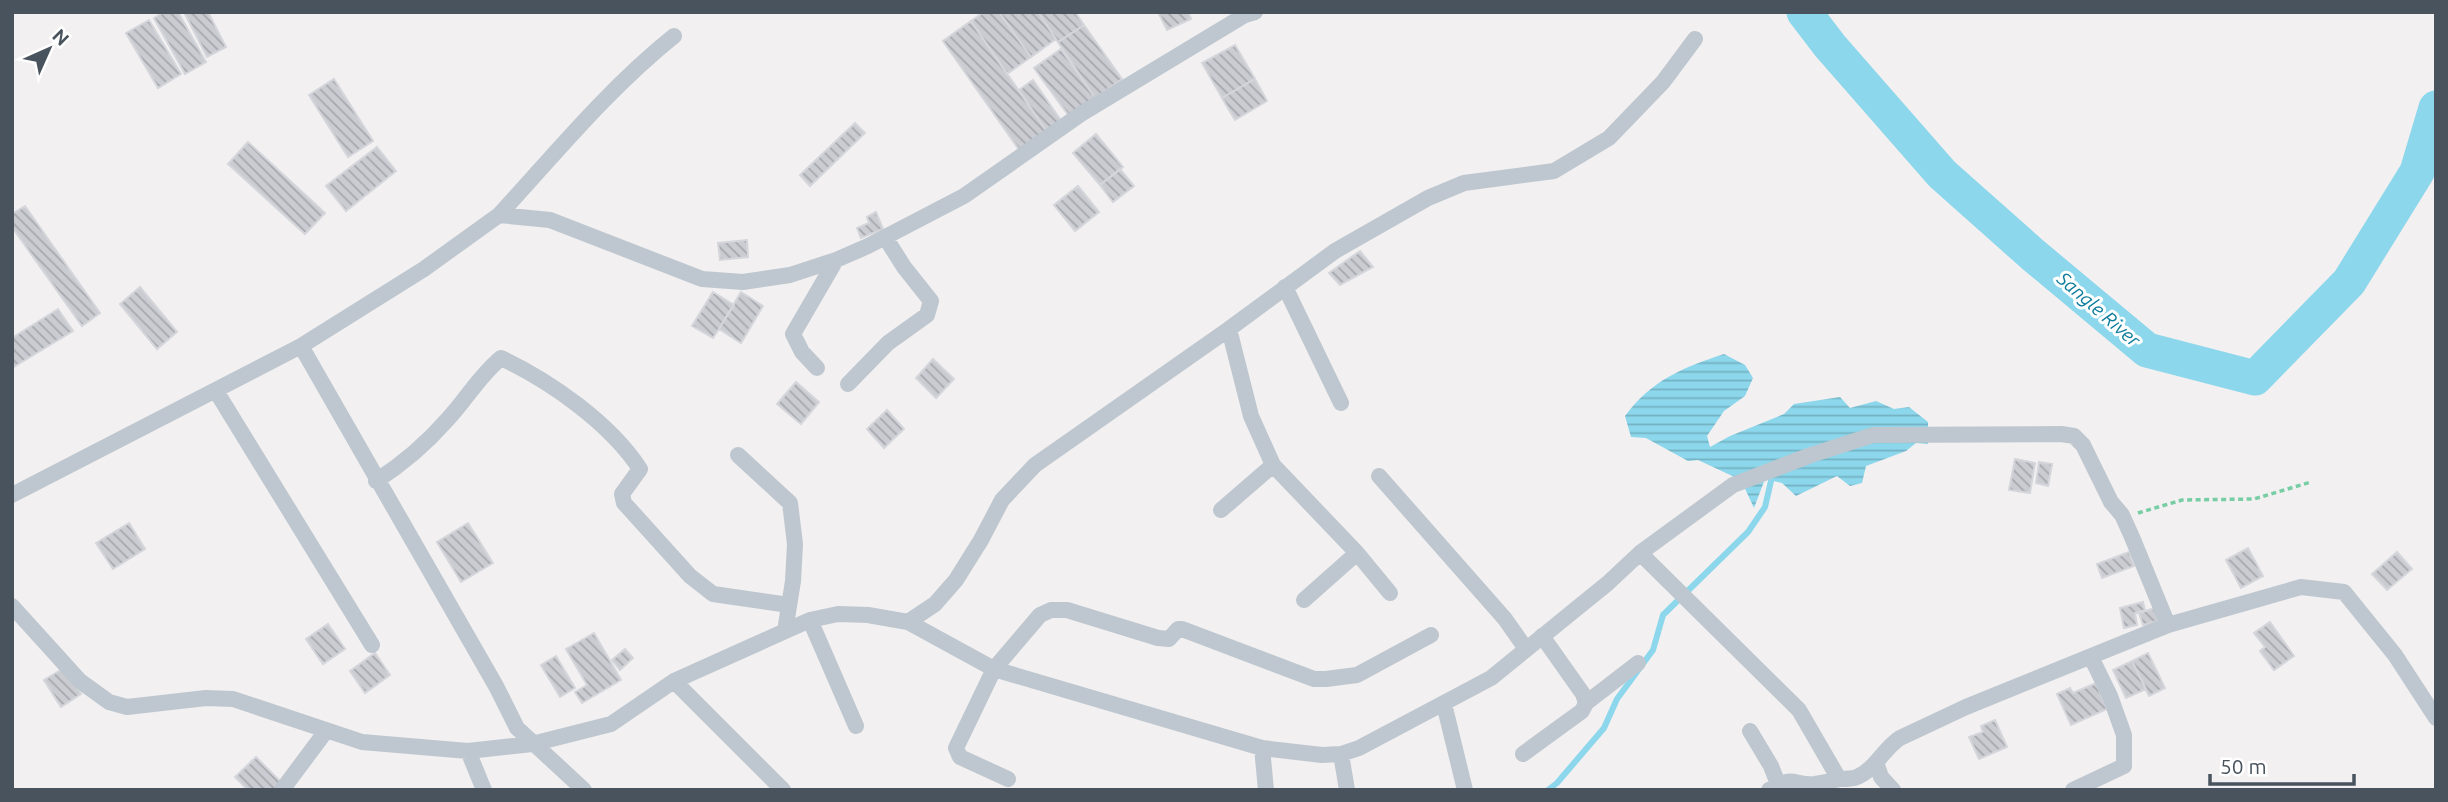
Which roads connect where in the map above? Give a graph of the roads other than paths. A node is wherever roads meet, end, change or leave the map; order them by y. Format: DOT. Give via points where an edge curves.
graph roads {
  1 [pos="1255,12"];
  2 [pos="674,36"];
  3 [pos="1695,39"];
  4 [pos="499,215"];
  5 [pos="885,237"];
  6 [pos="836,260"];
  7 [pos="1285,287"];
  8 [pos="1229,329"];
  9 [pos="301,346"];
  10 [pos="817,368"];
  11 [pos="848,384"];
  12 [pos="216,391"];
  13 [pos="1341,403"];
  14 [pos="738,455"];
  15 [pos="1273,465"];
  16 [pos="1379,476"];
  17 [pos="376,481"];
  18 [pos="12,495"];
  19 [pos="1221,510"];
  20 [pos="1356,553"];
  21 [pos="1640,553"];
  22 [pos="1390,593"];
  23 [pos="1304,600"];
  24 [pos="789,604"];
  25 [pos="12,606"];
  26 [pos="810,620"];
  27 [pos="908,622"];
  28 [pos="2168,625"];
  29 [pos="785,631"];
  30 [pos="1431,635"];
  31 [pos="1542,636"];
  32 [pos="372,645"];
  33 [pos="1526,649"];
  34 [pos="2091,657"];
  35 [pos="1638,663"];
  36 [pos="994,668"];
  37 [pos="674,681"];
  38 [pos="1586,703"];
  39 [pos="1444,704"];
  40 [pos="2436,718"];
  41 [pos="856,726"];
  42 [pos="1750,730"];
  43 [pos="326,731"];
  44 [pos="532,744"];
  45 [pos="1262,748"];
  46 [pos="468,751"];
  47 [pos="1341,754"];
  48 [pos="1522,754"];
  49 [pos="1875,762"];
  50 [pos="1008,779"];
  51 [pos="1839,779"];
  52 [pos="1774,787"];
  53 [pos="282,790"];
  54 [pos="484,790"];
  55 [pos="584,790"];
  56 [pos="783,790"];
  57 [pos="1266,790"];
  58 [pos="1347,790"];
  59 [pos="1465,790"];
  60 [pos="1893,790"];
  61 [pos="2073,790"];
  1 -- 5 [label="street" via="1081,114 964,196"];
  2 -- 4 [label="street" via="625,80"];
  3 -- 7 [label="street" via="1663,82 1609,138 1554,171 1464,183 1428,198 1335,251"];
  4 -- 6 [label="street" via="550,219 702,279 743,282 790,275"];
  4 -- 9 [label="street" via="424,270"];
  5 -- 6 [label="street"];
  5 -- 11 [label="street" via="931,301 927,315 888,343"];
  6 -- 10 [label="street" via="793,334"];
  7 -- 8 [label="street"];
  7 -- 13 [label="street"];
  8 -- 15 [label="street" via="1251,416"];
  8 -- 27 [label="street" via="1035,465 1002,500 956,580 934,604"];
  9 -- 12 [label="street"];
  9 -- 17 [label="street"];
  12 -- 18 [label="street"];
  12 -- 32 [label="street"];
  14 -- 24 [label="street" via="790,503 795,544"];
  15 -- 19 [label="street"];
  15 -- 20 [label="street"];
  16 -- 33 [label="street"];
  17 -- 24 [label="street" via="408,460 501,358 552,386 634,459 640,469 622,494 624,503 690,576 713,594"];
  17 -- 44 [label="street" via="517,728"];
  20 -- 22 [label="street"];
  20 -- 23 [label="street"];
  21 -- 28 [label="street" via="1733,485 1873,435 2061,434 2074,436 2083,444 2122,515"];
  21 -- 31 [label="street"];
  21 -- 51 [label="street" via="1799,710"];
  24 -- 29 [label="street"];
  25 -- 43 [label="street" via="80,681 108,702 127,708 233,699"];
  26 -- 27 [label="street" via="838,614"];
  26 -- 29 [label="street"];
  26 -- 41 [label="street"];
  27 -- 36 [label="street"];
  28 -- 34 [label="street"];
  28 -- 40 [label="street" via="2301,587 2344,592 2395,655"];
  29 -- 37 [label="street"];
  30 -- 36 [label="street" via="1357,675 1314,679 1182,629 1169,639 1158,638 1067,610 1051,610 1040,615"];
  31 -- 33 [label="street"];
  31 -- 38 [label="street"];
  33 -- 39 [label="street" via="1490,678"];
  34 -- 49 [label="street" via="1900,738"];
  34 -- 61 [label="street" via="2124,735 2124,766"];
  35 -- 38 [label="street"];
  36 -- 45 [label="street"];
  36 -- 50 [label="street" via="956,748 960,757"];
  37 -- 44 [label="street" via="611,724"];
  37 -- 56 [label="street"];
  38 -- 48 [label="street" via="1582,711"];
  39 -- 47 [label="street"];
  39 -- 59 [label="street"];
  42 -- 52 [label="street" via="1771,766"];
  43 -- 46 [label="street" via="362,742"];
  43 -- 53 [label="street"];
  44 -- 46 [label="street"];
  44 -- 55 [label="street"];
  45 -- 47 [label="street"];
  45 -- 57 [label="street"];
  46 -- 54 [label="street"];
  47 -- 58 [label="street"];
  49 -- 51 [label="street" via="1857,777"];
  49 -- 60 [label="street"];
  51 -- 52 [label="street" via="1812,784 1793,780"];
}
